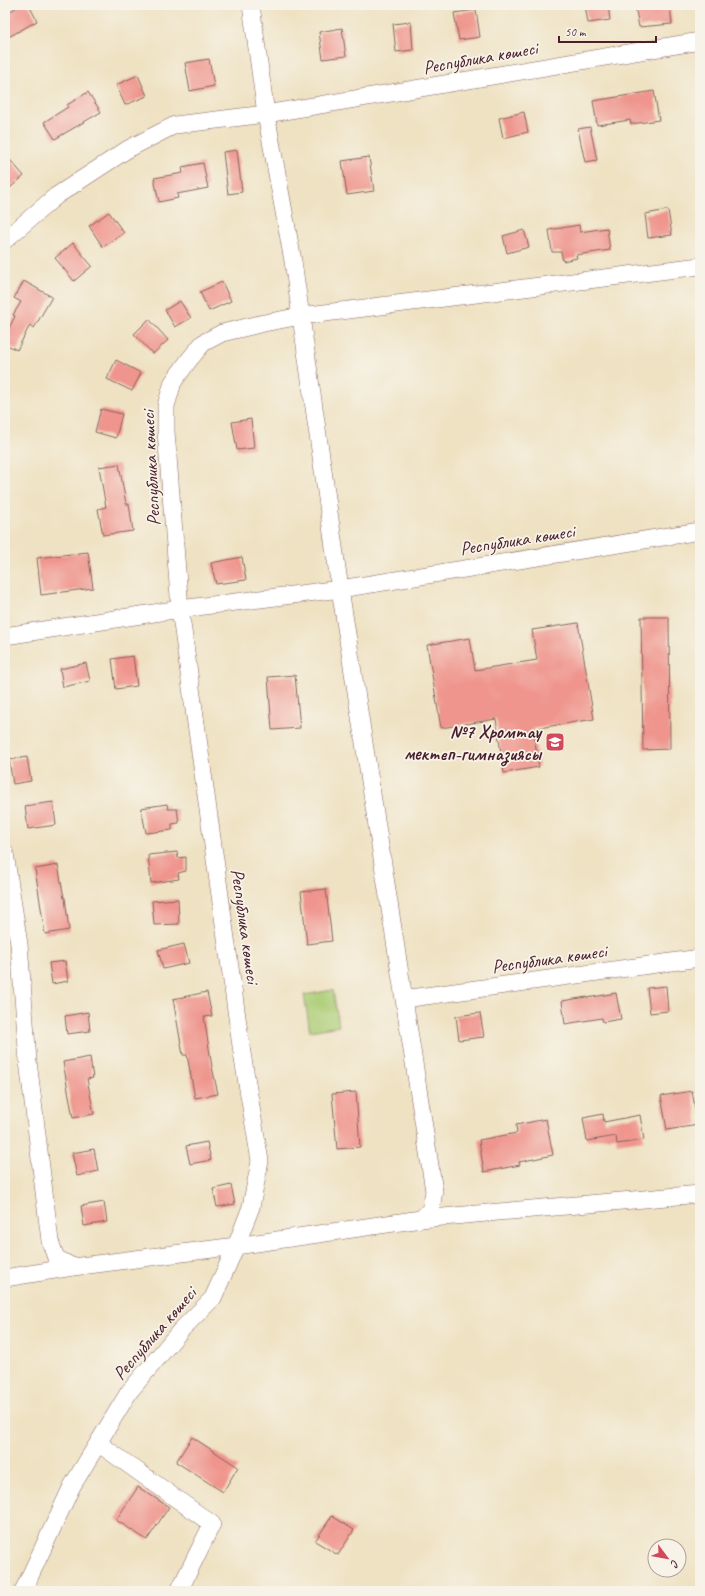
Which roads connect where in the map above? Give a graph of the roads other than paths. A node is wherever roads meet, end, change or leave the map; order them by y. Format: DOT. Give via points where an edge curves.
graph roads {
  1 [pos="251,5"];
  2 [pos="700,41"];
  3 [pos="266,114"];
  4 [pos="5,240"];
  5 [pos="700,266"];
  6 [pos="301,316"];
  7 [pos="700,531"];
  8 [pos="340,589"];
  9 [pos="180,609"];
  10 [pos="5,636"];
  11 [pos="5,853"];
  12 [pos="700,958"];
  13 [pos="404,999"];
  14 [pos="700,1194"];
  15 [pos="426,1214"];
  16 [pos="236,1246"];
  17 [pos="73,1267"];
  18 [pos="5,1278"];
  19 [pos="98,1443"];
  20 [pos="23,1591"];
  21 [pos="179,1591"];
  1 -- 3 [label="street"];
  2 -- 3 [label="street, Республика көшесі"];
  3 -- 4 [label="street, Республика көшесі" via="175,126 128,149 56,196"];
  3 -- 6 [label="street"];
  5 -- 6 [label="street, Республика көшесі"];
  6 -- 8 [label="street"];
  6 -- 9 [label="street, Республика көшесі" via="216,336 204,343 173,382 166,406 166,431"];
  7 -- 8 [label="street, Республика көшесі"];
  8 -- 9 [label="street, Республика көшесі"];
  8 -- 13 [label="street"];
  9 -- 10 [label="street, Республика көшесі"];
  9 -- 16 [label="street, Республика көшесі" via="242,1053 260,1161 251,1207"];
  11 -- 17 [label="street" via="19,944 28,1061 50,1241 56,1258"];
  12 -- 13 [label="street, Республика көшесі"];
  13 -- 15 [label="street" via="434,1191"];
  14 -- 15 [label="street"];
  15 -- 16 [label="street"];
  16 -- 17 [label="street, Республика көшесі"];
  16 -- 19 [label="street, Республика көшесі" via="213,1298 181,1330 129,1392"];
  17 -- 18 [label="street, Республика көшесі"];
  19 -- 20 [label="street, Республика көшесі" via="72,1486"];
  19 -- 21 [label="street" via="212,1524"];
}
